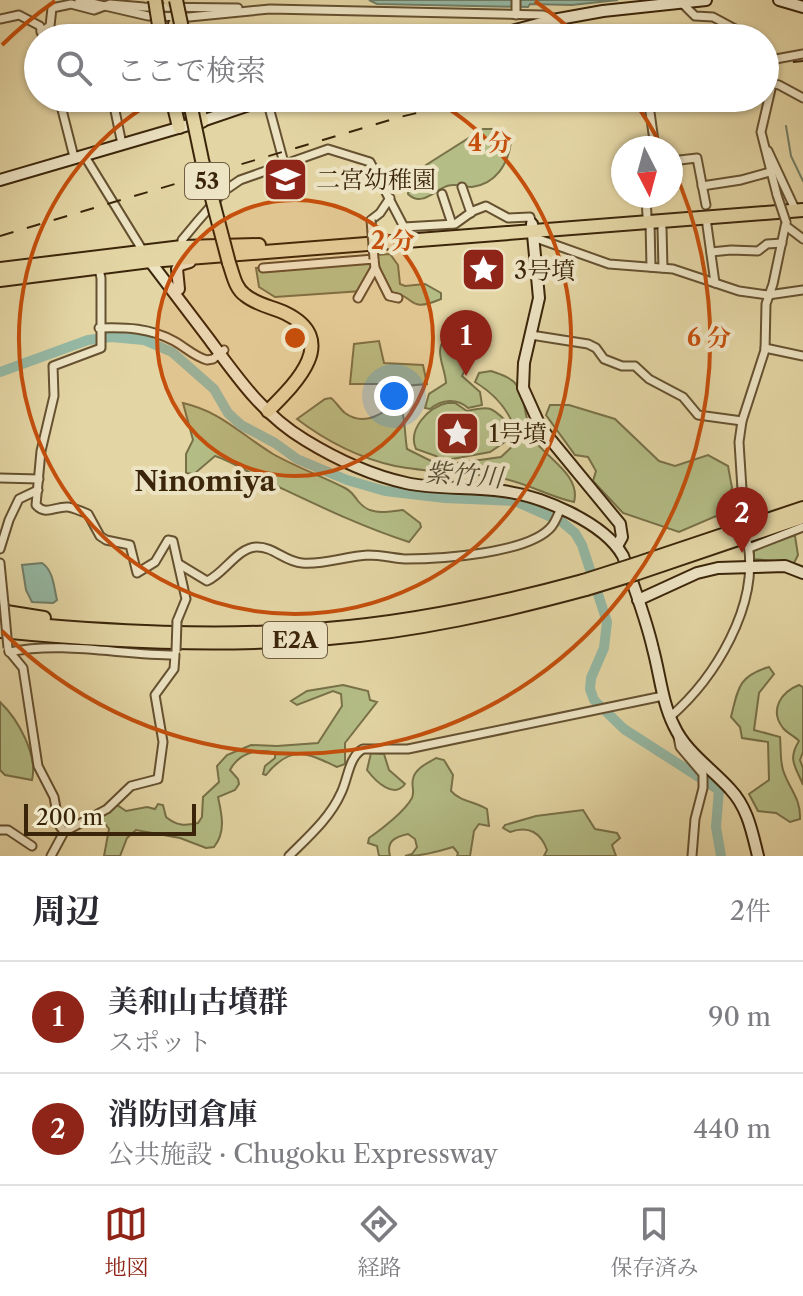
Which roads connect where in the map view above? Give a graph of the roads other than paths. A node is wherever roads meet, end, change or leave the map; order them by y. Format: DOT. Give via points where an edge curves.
graph roads {
  1 [pos="79,0"];
  2 [pos="155,0"];
  3 [pos="170,0"];
  4 [pos="176,0"];
  5 [pos="516,0"];
  6 [pos="706,0"];
  7 [pos="779,0"];
  8 [pos="803,1"];
  9 [pos="100,3"];
  10 [pos="682,3"];
  11 [pos="790,4"];
  12 [pos="803,7"];
  13 [pos="248,10"];
  14 [pos="516,15"];
  15 [pos="0,19"];
  16 [pos="553,20"];
  17 [pos="36,24"];
  18 [pos="51,24"];
  19 [pos="159,24"];
  20 [pos="174,24"];
  21 [pos="181,24"];
  22 [pos="538,24"];
  23 [pos="726,24"];
  24 [pos="803,54"];
  25 [pos="779,60"];
  26 [pos="779,87"];
  27 [pos="803,98"];
  28 [pos="64,112"];
  29 [pos="115,112"];
  30 [pos="175,112"];
  31 [pos="192,112"];
  32 [pos="200,112"];
  33 [pos="229,112"];
  34 [pos="272,112"];
  35 [pos="650,112"];
  36 [pos="766,112"];
  37 [pos="202,121"];
  38 [pos="179,127"];
  39 [pos="653,136"];
  40 [pos="122,144"];
  41 [pos="764,145"];
  42 [pos="79,156"];
  43 [pos="683,160"];
  44 [pos="284,163"];
  45 [pos="770,172"];
  46 [pos="0,180"];
  47 [pos="702,186"];
  48 [pos="462,187"];
  49 [pos="442,194"];
  50 [pos="390,198"];
  51 [pos="799,207"];
  52 [pos="649,208"];
  53 [pos="706,211"];
  54 [pos="471,213"];
  55 [pos="653,222"];
  56 [pos="452,224"];
  57 [pos="786,224"];
  58 [pos="533,231"];
  59 [pos="406,234"];
  60 [pos="803,239"];
  61 [pos="782,243"];
  62 [pos="711,252"];
  63 [pos="182,253"];
  64 [pos="215,256"];
  65 [pos="150,257"];
  66 [pos="374,259"];
  67 [pos="97,262"];
  68 [pos="651,267"];
  69 [pos="263,268"];
  70 [pos="375,268"];
  71 [pos="663,268"];
  72 [pos="0,269"];
  73 [pos="0,280"];
  74 [pos="715,283"];
  75 [pos="179,289"];
  76 [pos="803,290"];
  77 [pos="768,295"];
  78 [pos="358,298"];
  79 [pos="398,298"];
  80 [pos="99,331"];
  81 [pos="531,335"];
  82 [pos="765,348"];
  83 [pos="222,352"];
  84 [pos="803,356"];
  85 [pos="268,411"];
  86 [pos="742,421"];
  87 [pos="0,478"];
  88 [pos="39,479"];
  89 [pos="38,490"];
  90 [pos="803,508"];
  91 [pos="559,513"];
  92 [pos="803,517"];
  93 [pos="744,521"];
  94 [pos="803,527"];
  95 [pos="617,546"];
  96 [pos="0,549"];
  97 [pos="0,563"];
  98 [pos="179,564"];
  99 [pos="752,567"];
  100 [pos="637,568"];
  101 [pos="803,573"];
  102 [pos="584,585"];
  103 [pos="638,600"];
  104 [pos="2,607"];
  105 [pos="0,622"];
  106 [pos="0,631"];
  107 [pos="132,632"];
  108 [pos="99,639"];
  109 [pos="6,646"];
  110 [pos="176,653"];
  111 [pos="663,696"];
  112 [pos="670,717"];
  113 [pos="678,734"];
  114 [pos="0,828"];
  115 [pos="64,832"];
  116 [pos="32,846"];
  117 [pos="51,856"];
  118 [pos="289,856"];
  119 [pos="692,856"];
  120 [pos="758,856"];
  1 -- 9 [label="street"];
  2 -- 19 [label="highway, bridge"];
  3 -- 20 [label="highway"];
  4 -- 21 [label="highway, bridge"];
  5 -- 14 [label="street"];
  6 -- 10 [label="main road"];
  7 -- 11 [label="main road"];
  8 -- 11 [label="street"];
  9 -- 13 [label="street"];
  9 -- 13 [label="street" via="148,16"];
  9 -- 18 [label="street" via="94,10 71,4 52,8"];
  10 -- 16 [label="main road"];
  10 -- 23 [label="street" via="695,16"];
  11 -- 12 [label="main road"];
  13 -- 14 [label="street"];
  14 -- 16 [label="street"];
  15 -- 17 [label="street" via="19,15"];
  16 -- 22 [label="main road"];
  24 -- 25 [label="street"];
  26 -- 27 [label="street"];
  28 -- 42 [label="street"];
  29 -- 40 [label="street"];
  30 -- 38 [label="highway"];
  31 -- 85 [label="highway, 53, bridge" via="237,285 244,294 302,323 311,340 303,373"];
  32 -- 37 [label="highway"];
  33 -- 37 [label="main road"];
  34 -- 44 [label="street"];
  35 -- 39 [label="street"];
  36 -- 41 [label="street"];
  37 -- 38 [label="main road"];
  38 -- 40 [label="main road"];
  40 -- 42 [label="main road"];
  41 -- 45 [label="street"];
  41 -- 51 [label="street"];
  42 -- 46 [label="main road"];
  42 -- 65 [label="street"];
  43 -- 47 [label="street" via="697,158"];
  44 -- 50 [label="street" via="328,149 357,157 370,162"];
  44 -- 63 [label="street" via="224,191 182,240"];
  45 -- 47 [label="street"];
  45 -- 57 [label="street, bridge"];
  47 -- 53 [label="street"];
  48 -- 54 [label="street"];
  49 -- 56 [label="street"];
  50 -- 59 [label="street"];
  50 -- 66 [label="street, bridge" via="371,220"];
  51 -- 53 [label="highway"];
  51 -- 55 [label="highway"];
  52 -- 55 [label="street"];
  53 -- 55 [label="highway"];
  53 -- 62 [label="street"];
  54 -- 56 [label="street"];
  54 -- 58 [label="street" via="486,206 508,218 530,217"];
  55 -- 58 [label="highway"];
  55 -- 68 [label="street"];
  55 -- 71 [label="street"];
  56 -- 59 [label="street"];
  57 -- 60 [label="street"];
  57 -- 61 [label="street"];
  58 -- 59 [label="highway"];
  58 -- 68 [label="street" via="609,264"];
  58 -- 81 [label="main road" via="539,298"];
  59 -- 63 [label="highway"];
  59 -- 64 [label="highway"];
  61 -- 62 [label="street" via="758,251"];
  61 -- 77 [label="street"];
  62 -- 74 [label="street"];
  63 -- 64 [label="highway"];
  63 -- 65 [label="highway"];
  64 -- 75 [label="main road" via="180,265"];
  65 -- 67 [label="highway"];
  65 -- 75 [label="main road"];
  65 -- 83 [label="main road"];
  66 -- 69 [label="street"];
  66 -- 70 [label="street"];
  67 -- 72 [label="highway"];
  67 -- 73 [label="highway"];
  67 -- 80 [label="street"];
  68 -- 71 [label="street"];
  70 -- 78 [label="street"];
  70 -- 79 [label="street" via="389,296"];
  71 -- 74 [label="street"];
  74 -- 77 [label="street"];
  75 -- 83 [label="main road"];
  76 -- 77 [label="street"];
  77 -- 82 [label="street"];
  80 -- 83 [label="street" via="149,330 207,360"];
  80 -- 88 [label="street" via="101,348 53,366 54,396"];
  81 -- 86 [label="street" via="588,344 604,359 635,366 683,397 698,415"];
  81 -- 95 [label="main road" via="522,378 532,412 620,524"];
  82 -- 84 [label="street"];
  82 -- 86 [label="street"];
  83 -- 85 [label="main road"];
  85 -- 91 [label="main road" via="307,442 381,477 450,489 504,491"];
  86 -- 93 [label="street"];
  87 -- 88 [label="street"];
  88 -- 89 [label="street"];
  89 -- 96 [label="street" via="19,499"];
  89 -- 98 [label="street" via="40,510 70,507 88,514 100,536 130,545 137,573 155,562 168,540 173,541"];
  90 -- 100 [label="highway, E2A"];
  91 -- 95 [label="main road" via="594,526"];
  91 -- 98 [label="street" via="544,533 510,547 459,557 369,555 302,563 259,547 249,548 207,581"];
  92 -- 100 [label="highway, E2A"];
  94 -- 99 [label="street" via="749,546"];
  95 -- 103 [label="main road"];
  97 -- 104 [label="street"];
  98 -- 110 [label="street, bridge" via="186,599 177,621"];
  99 -- 101 [label="main road" via="785,566"];
  99 -- 103 [label="main road" via="697,573"];
  99 -- 112 [label="street" via="727,643 701,687"];
  100 -- 102 [label="highway, E2A, bridge"];
  102 -- 107 [label="highway, E2A" via="370,625 239,634"];
  102 -- 108 [label="highway, E2A" via="457,620 329,638 238,643"];
  103 -- 111 [label="main road"];
  104 -- 107 [label="highway"];
  104 -- 109 [label="street, bridge"];
  105 -- 107 [label="highway, E2A"];
  106 -- 108 [label="highway, E2A"];
  108 -- 109 [label="highway"];
  109 -- 110 [label="street"];
  109 -- 115 [label="street" via="23,668 38,766"];
  110 -- 115 [label="street" via="174,669 155,695 163,742 158,779 131,786 107,809"];
  111 -- 112 [label="main road"];
  111 -- 118 [label="street" via="408,749 357,751 336,803"];
  112 -- 113 [label="main road"];
  113 -- 119 [label="street" via="680,747 703,774"];
  113 -- 120 [label="main road" via="740,802"];
  114 -- 116 [label="street"];
  115 -- 117 [label="street"];
}
